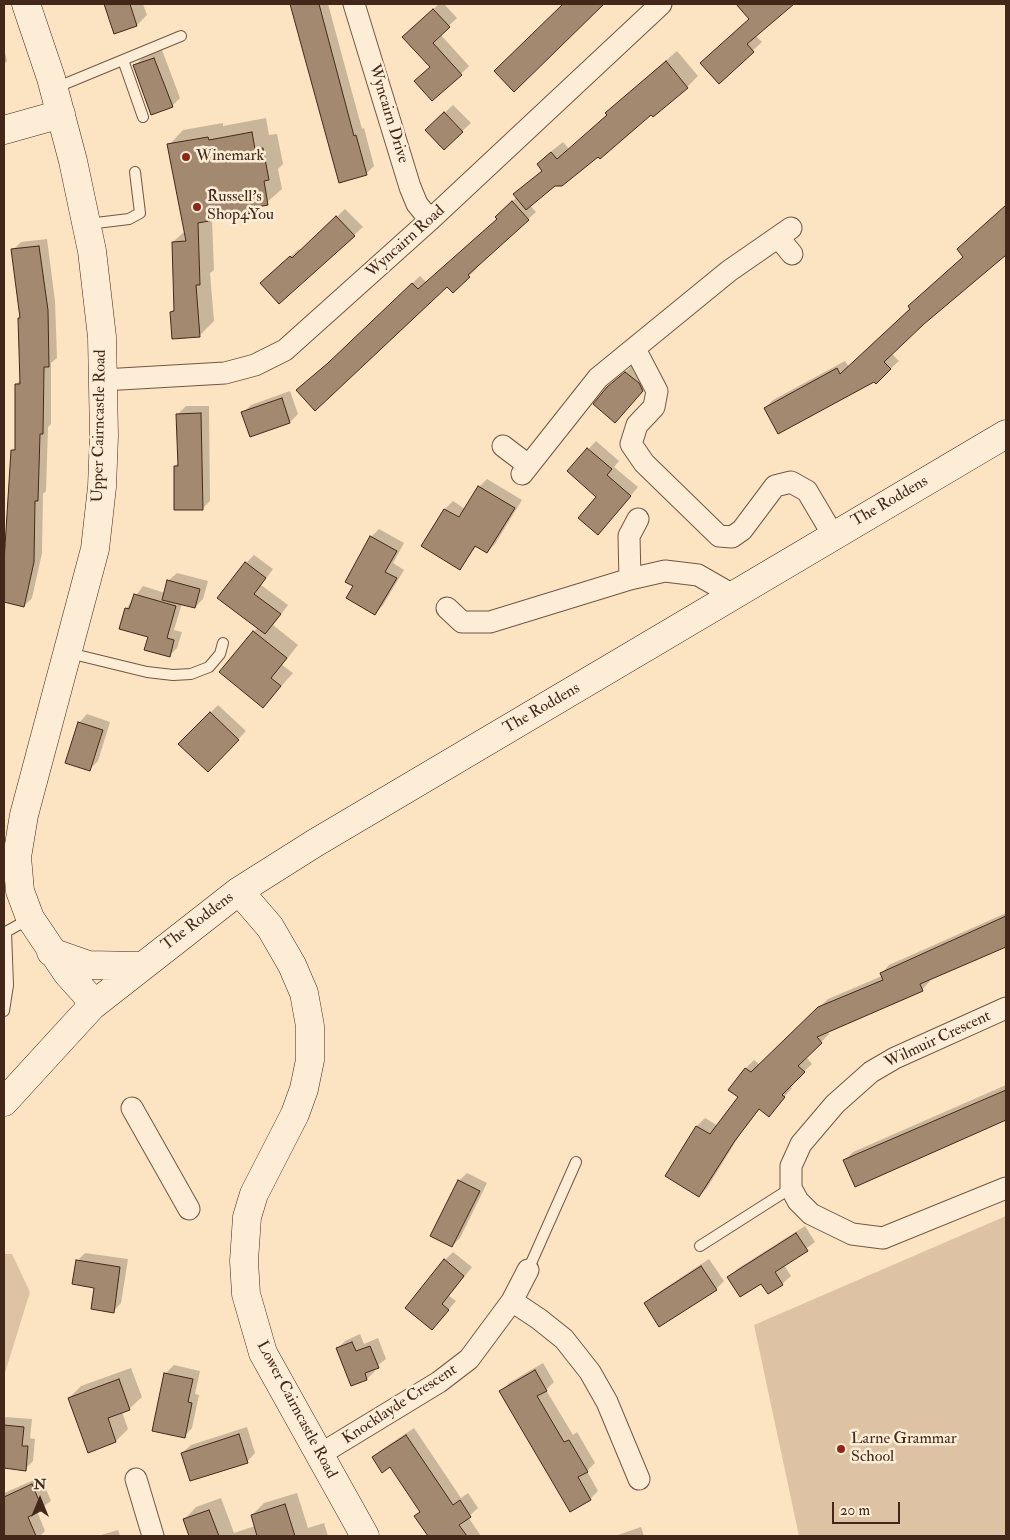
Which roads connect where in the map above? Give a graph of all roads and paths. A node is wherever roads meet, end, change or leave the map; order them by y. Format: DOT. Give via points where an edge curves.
graph roads {
  1 [pos="26,4"];
  2 [pos="354,4"];
  3 [pos="661,4"];
  4 [pos="181,36"];
  5 [pos="123,60"];
  6 [pos="54,88"];
  7 [pos="61,114"];
  8 [pos="143,117"];
  9 [pos="4,130"];
  10 [pos="135,172"];
  11 [pos="430,220"];
  12 [pos="87,224"];
  13 [pos="792,254"];
  14 [pos="635,349"];
  15 [pos="103,380"];
  16 [pos="1006,434"];
  17 [pos="504,446"];
  18 [pos="638,519"];
  19 [pos="833,535"];
  20 [pos="630,579"];
  21 [pos="733,595"];
  22 [pos="447,608"];
  23 [pos="223,643"];
  24 [pos="68,653"];
  25 [pos="239,891"];
  26 [pos="30,918"];
  27 [pos="5,933"];
  28 [pos="51,952"];
  29 [pos="140,966"];
  30 [pos="92,1006"];
  31 [pos="1006,1008"];
  32 [pos="4,1011"];
  33 [pos="4,1102"];
  34 [pos="132,1108"];
  35 [pos="576,1162"];
  36 [pos="791,1188"];
  37 [pos="1006,1188"];
  38 [pos="189,1209"];
  39 [pos="700,1246"];
  40 [pos="528,1270"];
  41 [pos="512,1301"];
  42 [pos="319,1455"];
  43 [pos="136,1479"];
  44 [pos="639,1479"];
  45 [pos="153,1536"];
  46 [pos="365,1536"];
  1 -- 6 [label="street, Upper Cairncastle Road"];
  2 -- 11 [label="street, Wyncairn Drive" via="410,187"];
  3 -- 11 [label="street, Wyncairn Road"];
  4 -- 5 [label="lane"];
  5 -- 6 [label="lane"];
  5 -- 8 [label="lane"];
  6 -- 7 [label="street, Upper Cairncastle Road"];
  7 -- 9 [label="street"];
  7 -- 12 [label="street, Upper Cairncastle Road"];
  10 -- 12 [label="lane" via="140,213 129,219"];
  11 -- 15 [label="street, Wyncairn Road" via="294,343 270,358 213,375"];
  12 -- 15 [label="street, Upper Cairncastle Road" via="98,296"];
  13 -- 14 [label="street" via="784,233 729,271"];
  14 -- 17 [label="street" via="598,378 525,469"];
  14 -- 19 [label="street" via="657,390 654,407 637,425 631,444 644,463 719,536 732,537 742,530 775,486 791,482 807,491"];
  15 -- 24 [label="street, Upper Cairncastle Road" via="102,487 95,549"];
  16 -- 19 [label="street, The Roddens"];
  18 -- 20 [label="street" via="629,536"];
  19 -- 21 [label="street, The Roddens"];
  20 -- 21 [label="street" via="665,571 698,576"];
  20 -- 22 [label="street" via="490,622 462,622"];
  21 -- 25 [label="street, The Roddens"];
  23 -- 24 [label="lane" via="220,654 209,667 191,674 147,672"];
  24 -- 26 [label="street, Upper Cairncastle Road" via="20,835 16,892"];
  25 -- 29 [label="street, The Roddens"];
  25 -- 42 [label="street, Lower Cairncastle Road" via="270,927 292,965 304,993 310,1026 310,1060 304,1089 295,1114 254,1194 247,1217 244,1261 246,1294 263,1353"];
  26 -- 27 [label="lane"];
  26 -- 28 [label="street, Upper Cairncastle Road"];
  27 -- 32 [label="lane" via="8,984"];
  28 -- 29 [label="street" via="88,965"];
  28 -- 30 [label="street, Upper Cairncastle Road"];
  29 -- 30 [label="street, The Roddens"];
  30 -- 33 [label="street, The Roddens"];
  31 -- 36 [label="street, Wilmuir Crescent" via="871,1072 835,1104 801,1144 791,1166"];
  34 -- 38 [label="street"];
  35 -- 40 [label="lane"];
  36 -- 37 [label="street" via="811,1214 852,1234 883,1238"];
  36 -- 39 [label="lane"];
  40 -- 41 [label="street, Knocklayde Crescent"];
  41 -- 42 [label="street, Knocklayde Crescent" via="475,1352 454,1371"];
  41 -- 44 [label="street" via="564,1339 590,1372 607,1402"];
  42 -- 46 [label="street, Lower Cairncastle Road"];
  43 -- 45 [label="street"];
}
